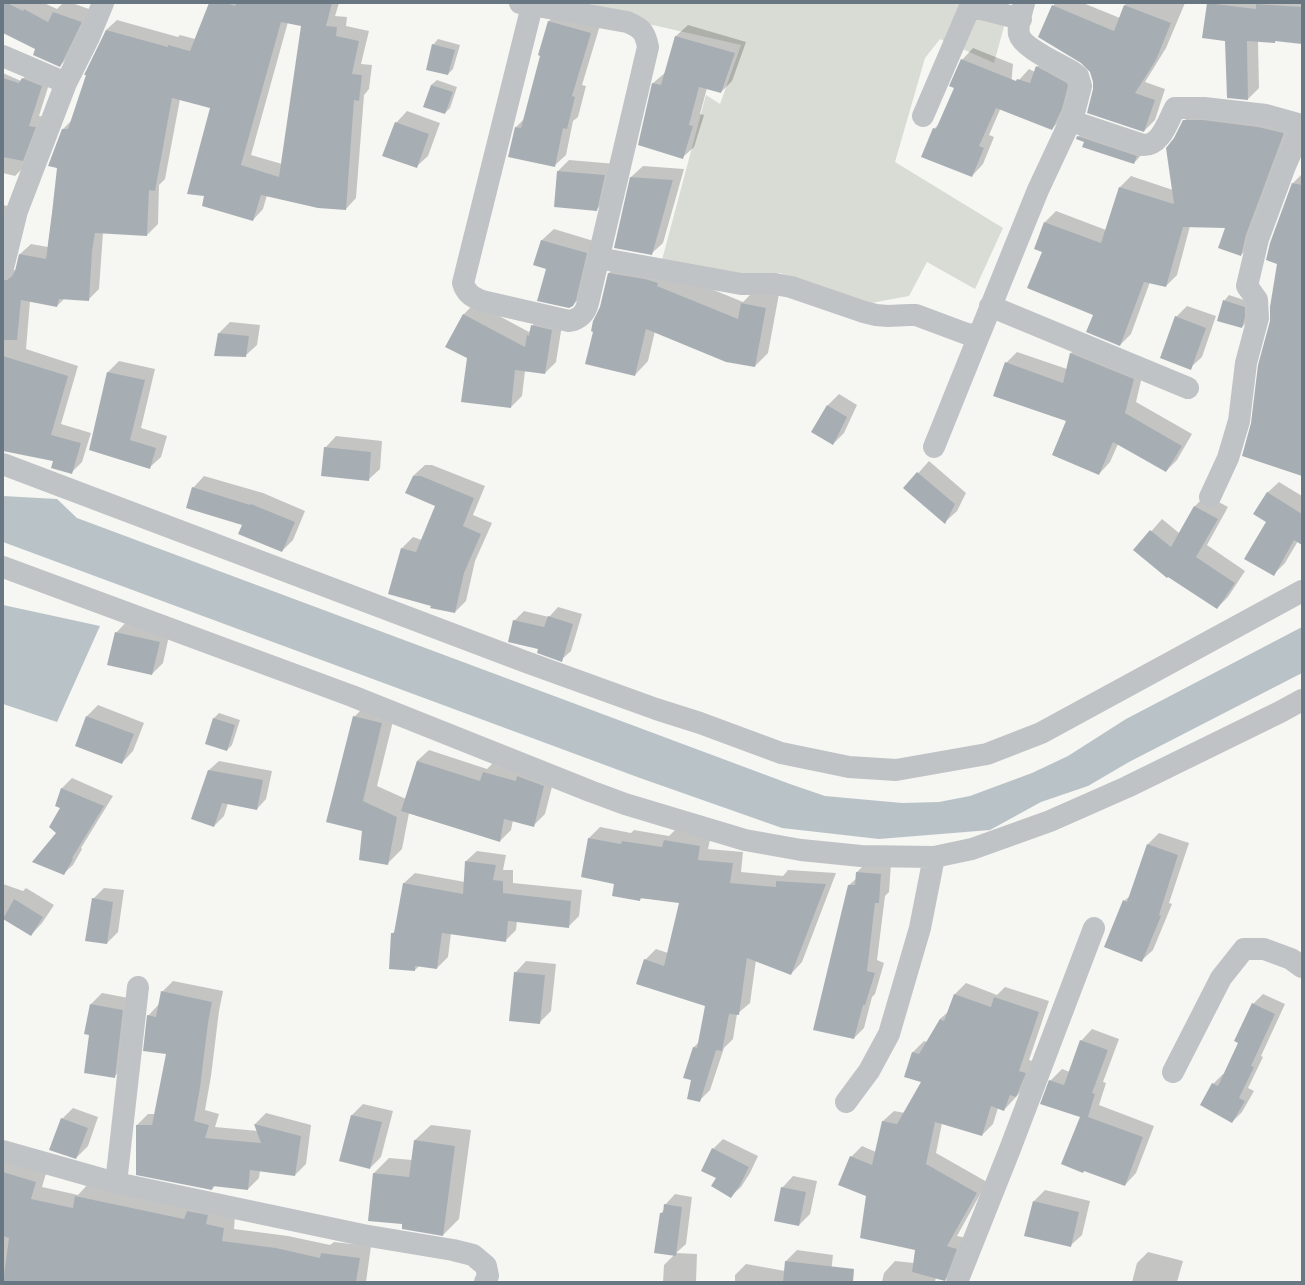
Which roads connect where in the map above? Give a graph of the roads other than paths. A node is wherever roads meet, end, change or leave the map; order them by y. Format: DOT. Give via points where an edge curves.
graph roads {
  1 [pos="103,3"];
  2 [pos="526,4"];
  3 [pos="1023,11"];
  4 [pos="3,56"];
  5 [pos="66,84"];
  6 [pos="923,116"];
  7 [pos="1071,121"];
  8 [pos="1302,126"];
  9 [pos="10,209"];
  10 [pos="598,258"];
  11 [pos="3,268"];
  12 [pos="990,306"];
  13 [pos="980,333"];
  14 [pos="1188,388"];
  15 [pos="934,447"];
  16 [pos="3,464"];
  17 [pos="1210,497"];
  18 [pos="3,568"];
  19 [pos="1302,591"];
  20 [pos="1302,700"];
  21 [pos="934,857"];
  22 [pos="1094,928"];
  23 [pos="1302,967"];
  24 [pos="138,987"];
  25 [pos="1174,1072"];
  26 [pos="846,1102"];
  27 [pos="3,1150"];
  28 [pos="116,1183"];
  29 [pos="485,1282"];
  30 [pos="957,1282"];
  1 -- 5 [label="street"];
  2 -- 10 [label="street" via="627,22 642,30 646,38 648,47"];
  2 -- 10 [label="street" via="463,283 472,297 482,301 569,321 576,320 583,316 586,310"];
  3 -- 6 [label="street" via="970,9 967,12"];
  3 -- 7 [label="street" via="1019,26 1022,40 1078,76 1081,86"];
  4 -- 5 [label="street"];
  5 -- 9 [label="street"];
  7 -- 8 [label="street" via="1142,145 1152,143 1161,136 1175,108 1204,108 1266,115"];
  7 -- 12 [label="street" via="1038,190"];
  8 -- 17 [label="street" via="1258,239 1247,286 1257,300 1258,318 1246,363 1239,421 1228,458"];
  9 -- 11 [label="street"];
  10 -- 13 [label="street" via="741,284 775,284 864,312 888,316 916,316 967,334"];
  12 -- 13 [label="street"];
  12 -- 14 [label="street"];
  13 -- 15 [label="street"];
  16 -- 19 [label="street" via="526,662 781,753 850,767 896,770 980,755 1041,733"];
  18 -- 21 [label="street" via="352,696 625,804 745,840 801,850 861,856"];
  20 -- 21 [label="street" via="1127,787 1050,821 972,849"];
  21 -- 26 [label="street" via="920,928 889,1034 869,1071"];
  22 -- 30 [label="street"];
  23 -- 25 [label="street" via="1291,959 1264,949 1244,949 1221,978"];
  24 -- 28 [label="street"];
  27 -- 28 [label="street"];
  28 -- 29 [label="street" via="363,1235 473,1255 486,1266 488,1276"];
}
